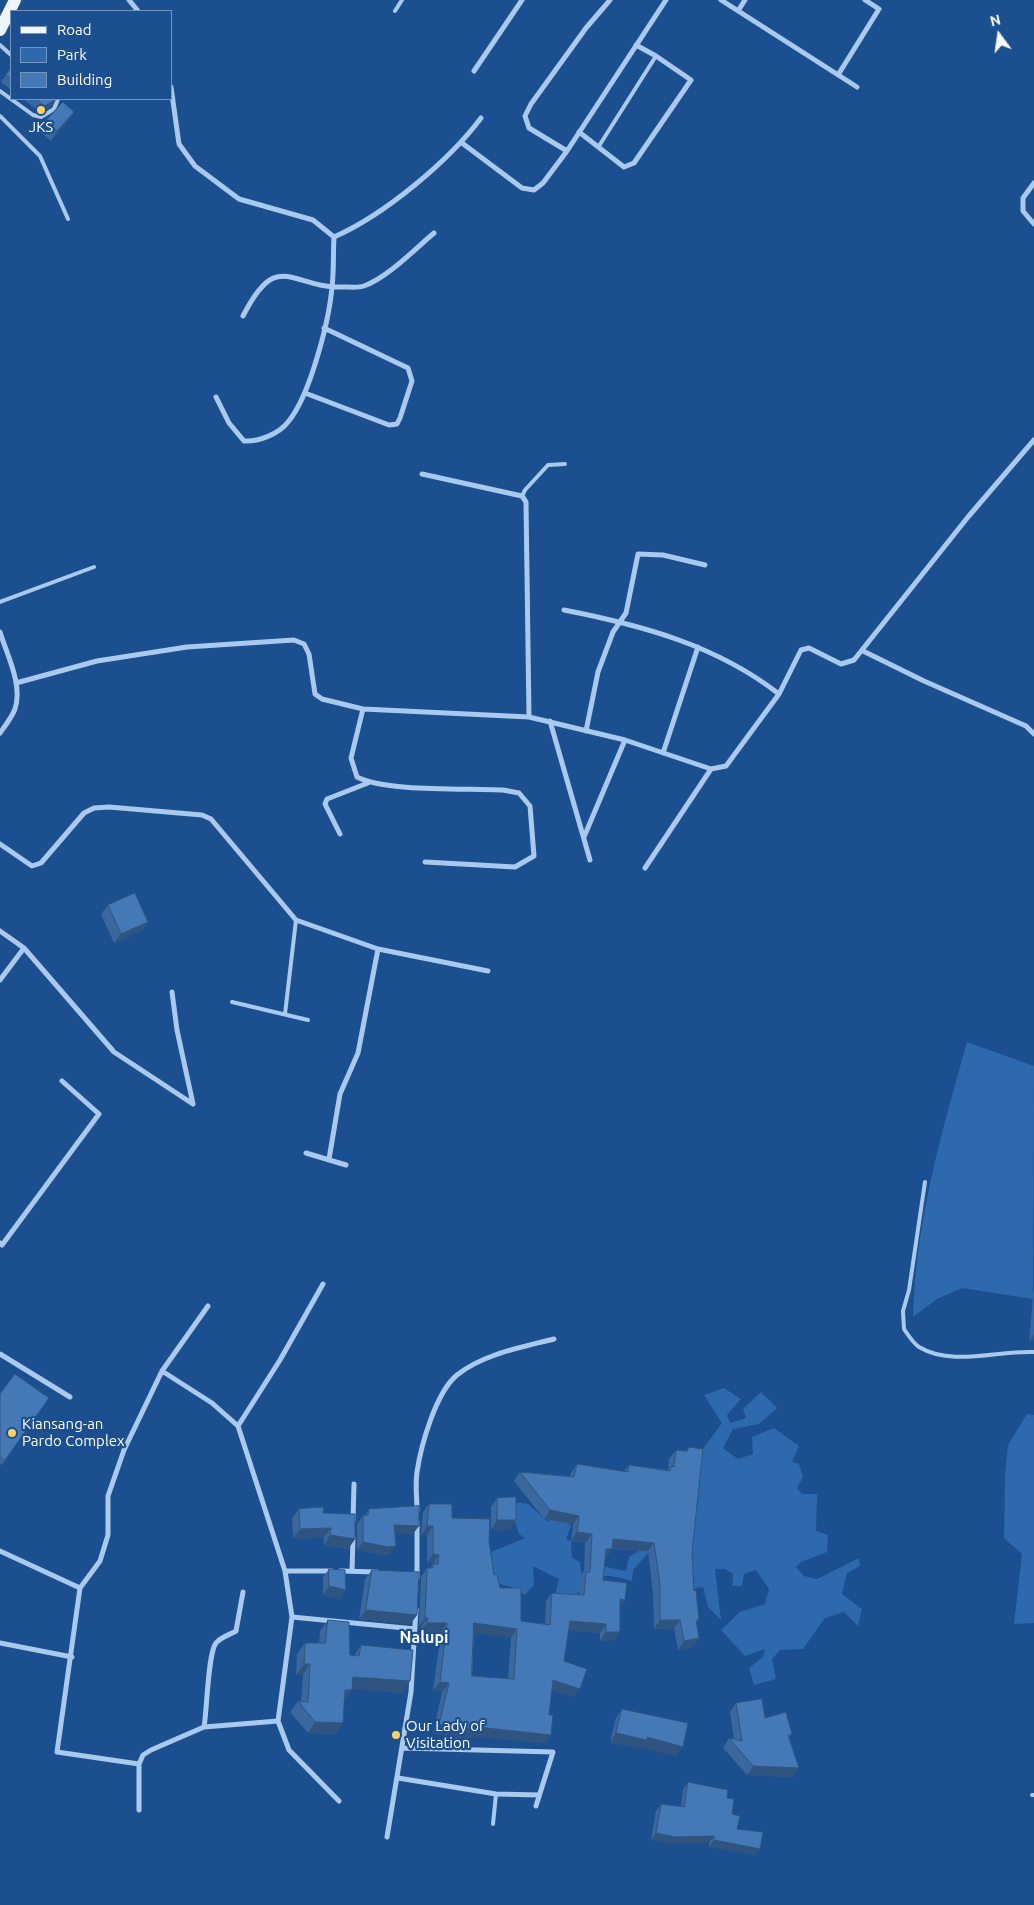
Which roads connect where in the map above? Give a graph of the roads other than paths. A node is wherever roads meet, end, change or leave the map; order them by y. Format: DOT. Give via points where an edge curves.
graph roads {
  1 [pos="15,0"];
  2 [pos="129,0"];
  3 [pos="402,0"];
  4 [pos="522,0"];
  5 [pos="610,0"];
  6 [pos="666,0"];
  7 [pos="721,0"];
  8 [pos="745,0"];
  9 [pos="865,0"];
  10 [pos="137,10"];
  11 [pos="395,11"];
  12 [pos="738,11"];
  13 [pos="0,30"];
  14 [pos="0,45"];
  15 [pos="636,45"];
  16 [pos="10,54"];
  17 [pos="656,56"];
  18 [pos="474,71"];
  19 [pos="838,75"];
  20 [pos="858,88"];
  21 [pos="172,93"];
  22 [pos="11,100"];
  23 [pos="58,100"];
  24 [pos="0,116"];
  25 [pos="481,118"];
  26 [pos="579,132"];
  27 [pos="462,143"];
  28 [pos="599,146"];
  29 [pos="567,151"];
  30 [pos="1034,183"];
  31 [pos="68,219"];
  32 [pos="1034,224"];
  33 [pos="434,233"];
  34 [pos="334,237"];
  35 [pos="332,288"];
  36 [pos="242,316"];
  37 [pos="324,328"];
  38 [pos="305,393"];
  39 [pos="216,397"];
  40 [pos="1034,440"];
  41 [pos="565,464"];
  42 [pos="422,474"];
  43 [pos="522,496"];
  44 [pos="705,565"];
  45 [pos="94,567"];
  46 [pos="0,602"];
  47 [pos="564,610"];
  48 [pos="621,621"];
  49 [pos="0,632"];
  50 [pos="698,647"];
  51 [pos="862,651"];
  52 [pos="16,683"];
  53 [pos="779,694"];
  54 [pos="363,709"];
  55 [pos="529,717"];
  56 [pos="550,721"];
  57 [pos="586,731"];
  58 [pos="0,733"];
  59 [pos="1034,734"];
  60 [pos="625,740"];
  61 [pos="663,752"];
  62 [pos="711,769"];
  63 [pos="368,783"];
  64 [pos="340,834"];
  65 [pos="584,838"];
  66 [pos="0,844"];
  67 [pos="590,860"];
  68 [pos="425,862"];
  69 [pos="645,868"];
  70 [pos="296,920"];
  71 [pos="0,931"];
  72 [pos="24,948"];
  73 [pos="378,949"];
  74 [pos="488,971"];
  75 [pos="0,980"];
  76 [pos="172,992"];
  77 [pos="232,1002"];
  78 [pos="285,1014"];
  79 [pos="308,1020"];
  80 [pos="62,1081"];
  81 [pos="306,1153"];
  82 [pos="329,1159"];
  83 [pos="346,1166"];
  84 [pos="925,1182"];
  85 [pos="0,1243"];
  86 [pos="323,1284"];
  87 [pos="208,1306"];
  88 [pos="554,1338"];
  89 [pos="1034,1352"];
  90 [pos="0,1354"];
  91 [pos="162,1371"];
  92 [pos="70,1397"];
  93 [pos="238,1426"];
  94 [pos="354,1484"];
  95 [pos="0,1551"];
  96 [pos="285,1571"];
  97 [pos="352,1571"];
  98 [pos="380,1572"];
  99 [pos="408,1572"];
  100 [pos="417,1572"];
  101 [pos="417,1582"];
  102 [pos="80,1588"];
  103 [pos="243,1592"];
  104 [pos="416,1601"];
  105 [pos="292,1616"];
  106 [pos="415,1629"];
  107 [pos="0,1643"];
  108 [pos="72,1657"];
  109 [pos="278,1721"];
  110 [pos="204,1727"];
  111 [pos="402,1748"];
  112 [pos="139,1764"];
  113 [pos="398,1778"];
  114 [pos="496,1794"];
  115 [pos="540,1794"];
  116 [pos="339,1801"];
  117 [pos="536,1806"];
  118 [pos="139,1810"];
  119 [pos="493,1824"];
  120 [pos="387,1837"];
  1 -- 13 [label="main road"];
  2 -- 10 [label="street"];
  3 -- 11 [label="lane"];
  4 -- 18 [label="street"];
  5 -- 29 [label="street" via="586,28 524,116 529,128"];
  6 -- 15 [label="street"];
  7 -- 12 [label="street"];
  8 -- 12 [label="street"];
  9 -- 19 [label="street" via="879,9"];
  12 -- 19 [label="street"];
  14 -- 16 [label="lane"];
  15 -- 17 [label="street"];
  15 -- 26 [label="street"];
  17 -- 28 [label="lane"];
  17 -- 28 [label="street" via="691,80 634,163 624,167"];
  19 -- 20 [label="street"];
  21 -- 34 [label="street" via="179,144 195,166 239,199 312,220"];
  22 -- 23 [label="lane" via="33,116 41,117 54,109"];
  24 -- 31 [label="lane" via="40,156"];
  25 -- 27 [label="street"];
  26 -- 28 [label="street"];
  26 -- 29 [label="street"];
  27 -- 29 [label="street" via="522,188 534,190"];
  27 -- 34 [label="street" via="360,226"];
  30 -- 32 [label="street" via="1023,198 1023,211"];
  33 -- 35 [label="street" via="363,287"];
  34 -- 35 [label="street"];
  35 -- 36 [label="street" via="298,277 271,277 261,286"];
  35 -- 37 [label="street"];
  37 -- 38 [label="street"];
  37 -- 38 [label="street" via="408,368 412,381 400,418 396,424 389,425"];
  38 -- 39 [label="street" via="288,423 254,442 244,441"];
  40 -- 51 [label="street" via="968,517"];
  41 -- 43 [label="lane" via="548,465"];
  42 -- 43 [label="street"];
  43 -- 55 [label="street" via="528,509"];
  44 -- 48 [label="street" via="663,554 638,554 628,606"];
  45 -- 46 [label="lane"];
  47 -- 48 [label="street"];
  48 -- 50 [label="street"];
  48 -- 57 [label="street" via="606,646 591,697"];
  49 -- 52 [label="street"];
  50 -- 53 [label="street" via="740,667"];
  50 -- 61 [label="street"];
  51 -- 53 [label="street" via="854,660 842,664 809,648 800,650"];
  51 -- 59 [label="street" via="1026,726"];
  52 -- 54 [label="street" via="97,661 187,647 294,640 304,644 309,654 315,694 322,699"];
  52 -- 58 [label="street" via="14,710"];
  53 -- 62 [label="street" via="726,766"];
  54 -- 55 [label="street"];
  54 -- 63 [label="street" via="351,758 357,777"];
  55 -- 56 [label="street"];
  56 -- 57 [label="street"];
  56 -- 65 [label="street"];
  57 -- 60 [label="street"];
  60 -- 61 [label="street"];
  60 -- 65 [label="street"];
  61 -- 62 [label="street"];
  62 -- 69 [label="street"];
  63 -- 64 [label="street" via="328,799 325,804"];
  63 -- 68 [label="street" via="503,790 519,793 530,806 534,856 524,864 516,867"];
  65 -- 67 [label="street"];
  66 -- 70 [label="street" via="32,866 42,864 84,813 94,808 202,815 219,827"];
  70 -- 73 [label="street"];
  70 -- 78 [label="lane"];
  71 -- 72 [label="street"];
  72 -- 75 [label="street"];
  72 -- 76 [label="street" via="114,1052 193,1104"];
  73 -- 74 [label="street"];
  73 -- 82 [label="street" via="358,1053 340,1094"];
  77 -- 78 [label="lane"];
  78 -- 79 [label="lane"];
  80 -- 85 [label="street" via="99,1114 2,1245"];
  81 -- 82 [label="street"];
  82 -- 83 [label="street"];
  84 -- 89 [label="lane" via="904,1311 904,1329 918,1346 938,1354"];
  86 -- 93 [label="street"];
  87 -- 91 [label="street"];
  88 -- 100 [label="street" via="470,1366 447,1385 440,1396 417,1473"];
  90 -- 92 [label="street"];
  91 -- 93 [label="street" via="212,1403"];
  91 -- 102 [label="street" via="124,1450 108,1496 108,1535 100,1561"];
  93 -- 96 [label="street"];
  94 -- 97 [label="street"];
  95 -- 102 [label="street"];
  96 -- 97 [label="street"];
  96 -- 105 [label="street"];
  97 -- 98 [label="street"];
  99 -- 100 [label="street"];
  100 -- 101 [label="street"];
  102 -- 108 [label="street"];
  103 -- 110 [label="street" via="236,1631 215,1644 210,1656"];
  104 -- 106 [label="street"];
  105 -- 106 [label="street"];
  105 -- 109 [label="street"];
  106 -- 111 [label="street" via="411,1692"];
  107 -- 108 [label="street"];
  108 -- 112 [label="street" via="57,1752"];
  109 -- 110 [label="street"];
  109 -- 116 [label="street" via="289,1750"];
  110 -- 112 [label="street" via="151,1750 143,1755"];
  111 -- 113 [label="street"];
  111 -- 115 [label="street" via="553,1752"];
  112 -- 118 [label="street"];
  113 -- 114 [label="street"];
  113 -- 120 [label="street"];
  114 -- 115 [label="street"];
  114 -- 119 [label="lane"];
  115 -- 117 [label="street"];
}
